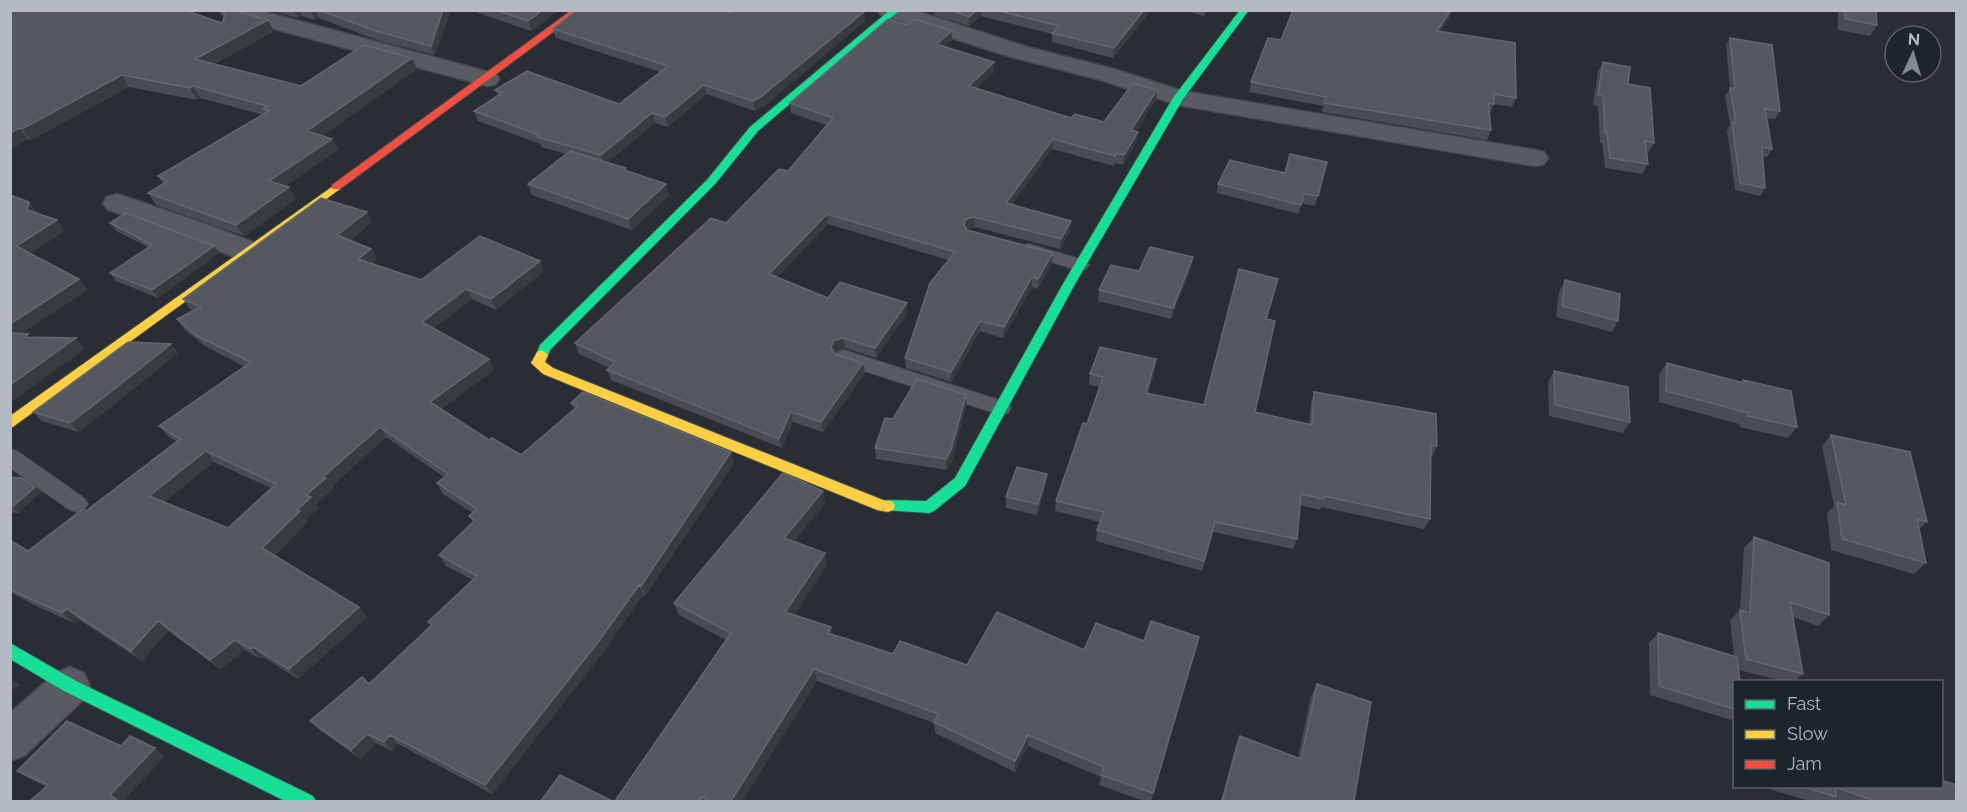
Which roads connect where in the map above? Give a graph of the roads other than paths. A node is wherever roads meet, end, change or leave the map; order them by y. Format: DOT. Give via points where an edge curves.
graph roads {
  1 [pos="231,10"];
  2 [pos="579,10"];
  3 [pos="1245,10"];
  4 [pos="893,11"];
  5 [pos="488,79"];
  6 [pos="1178,98"];
  7 [pos="1535,158"];
  8 [pos="117,202"];
  9 [pos="1008,243"];
  10 [pos="248,251"];
  11 [pos="1080,265"];
  12 [pos="844,357"];
  13 [pos="1001,408"];
  14 [pos="10,424"];
  15 [pos="10,457"];
  16 [pos="77,504"];
  17 [pos="10,650"];
  18 [pos="70,686"];
  19 [pos="10,741"];
  20 [pos="307,801"];
  1 -- 5 [label="street"];
  2 -- 5 [label="street"];
  3 -- 6 [label="street"];
  4 -- 6 [label="street"];
  4 -- 13 [label="street" via="754,129 711,182 545,348 538,363 548,371 882,506 929,507 960,482"];
  5 -- 10 [label="street"];
  6 -- 7 [label="street"];
  6 -- 11 [label="street"];
  8 -- 10 [label="street"];
  9 -- 11 [label="lane"];
  10 -- 14 [label="street"];
  11 -- 13 [label="street"];
  12 -- 13 [label="lane"];
  15 -- 16 [label="lane"];
  17 -- 18 [label="street"];
  18 -- 19 [label="street"];
  18 -- 20 [label="street"];
}
